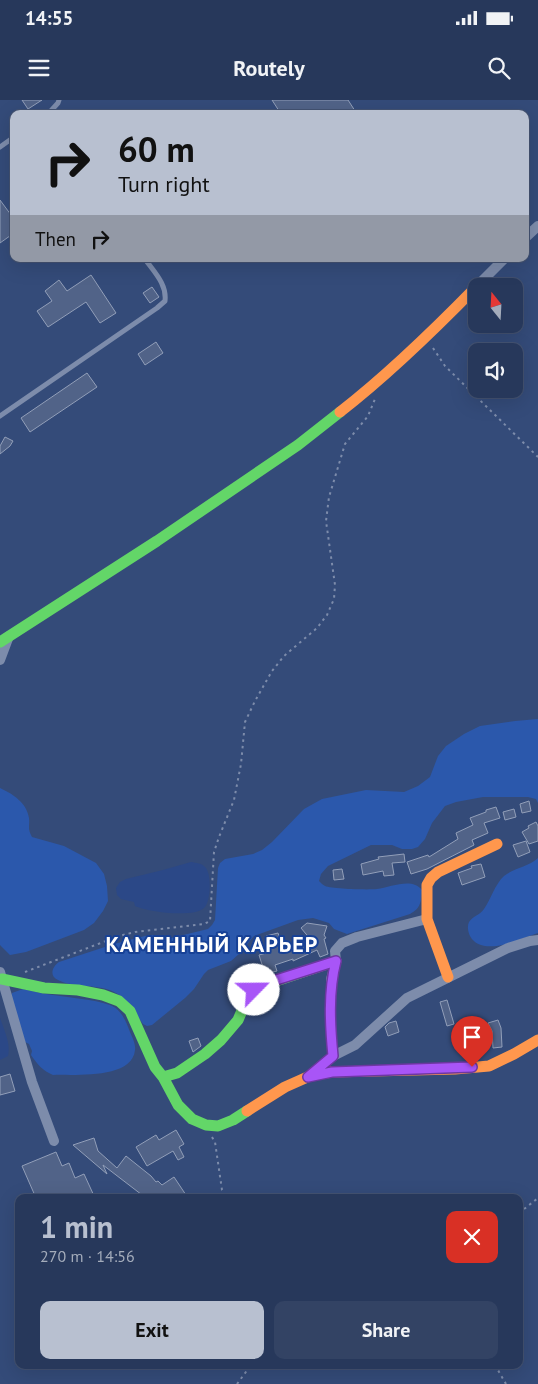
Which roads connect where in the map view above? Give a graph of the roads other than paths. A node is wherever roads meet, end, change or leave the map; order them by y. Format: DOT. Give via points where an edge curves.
graph roads {
  1 [pos="59,100"];
  2 [pos="52,110"];
  3 [pos="147,262"];
  4 [pos="501,262"];
  5 [pos="486,278"];
  6 [pos="468,296"];
  7 [pos="0,416"];
  8 [pos="5,639"];
  9 [pos="0,660"];
  10 [pos="497,844"];
  11 [pos="427,919"];
  12 [pos="538,940"];
  13 [pos="336,961"];
  14 [pos="1,976"];
  15 [pos="448,977"];
  16 [pos="538,1040"];
  17 [pos="333,1056"];
  18 [pos="163,1077"];
  19 [pos="308,1077"];
  20 [pos="54,1141"];
  1 -- 2 [label="lane"];
  3 -- 7 [label="lane" via="162,283 165,301"];
  4 -- 5 [label="street"];
  6 -- 8 [label="street" via="375,384 290,451"];
  8 -- 9 [label="street"];
  10 -- 11 [label="street" via="431,878"];
  11 -- 13 [label="street" via="342,943 335,950"];
  11 -- 15 [label="street"];
  12 -- 15 [label="street" via="508,948"];
  13 -- 17 [label="street" via="331,979"];
  13 -- 18 [label="street" via="254,990 238,1020 221,1040 177,1073"];
  14 -- 18 [label="street" via="44,988 78,990 119,1001 130,1011"];
  14 -- 20 [label="street" via="32,1082"];
  15 -- 17 [label="street" via="407,998 355,1045"];
  16 -- 19 [label="street" via="489,1066 332,1072"];
  17 -- 19 [label="street"];
  18 -- 19 [label="street" via="178,1105 192,1119 218,1126"];
}
